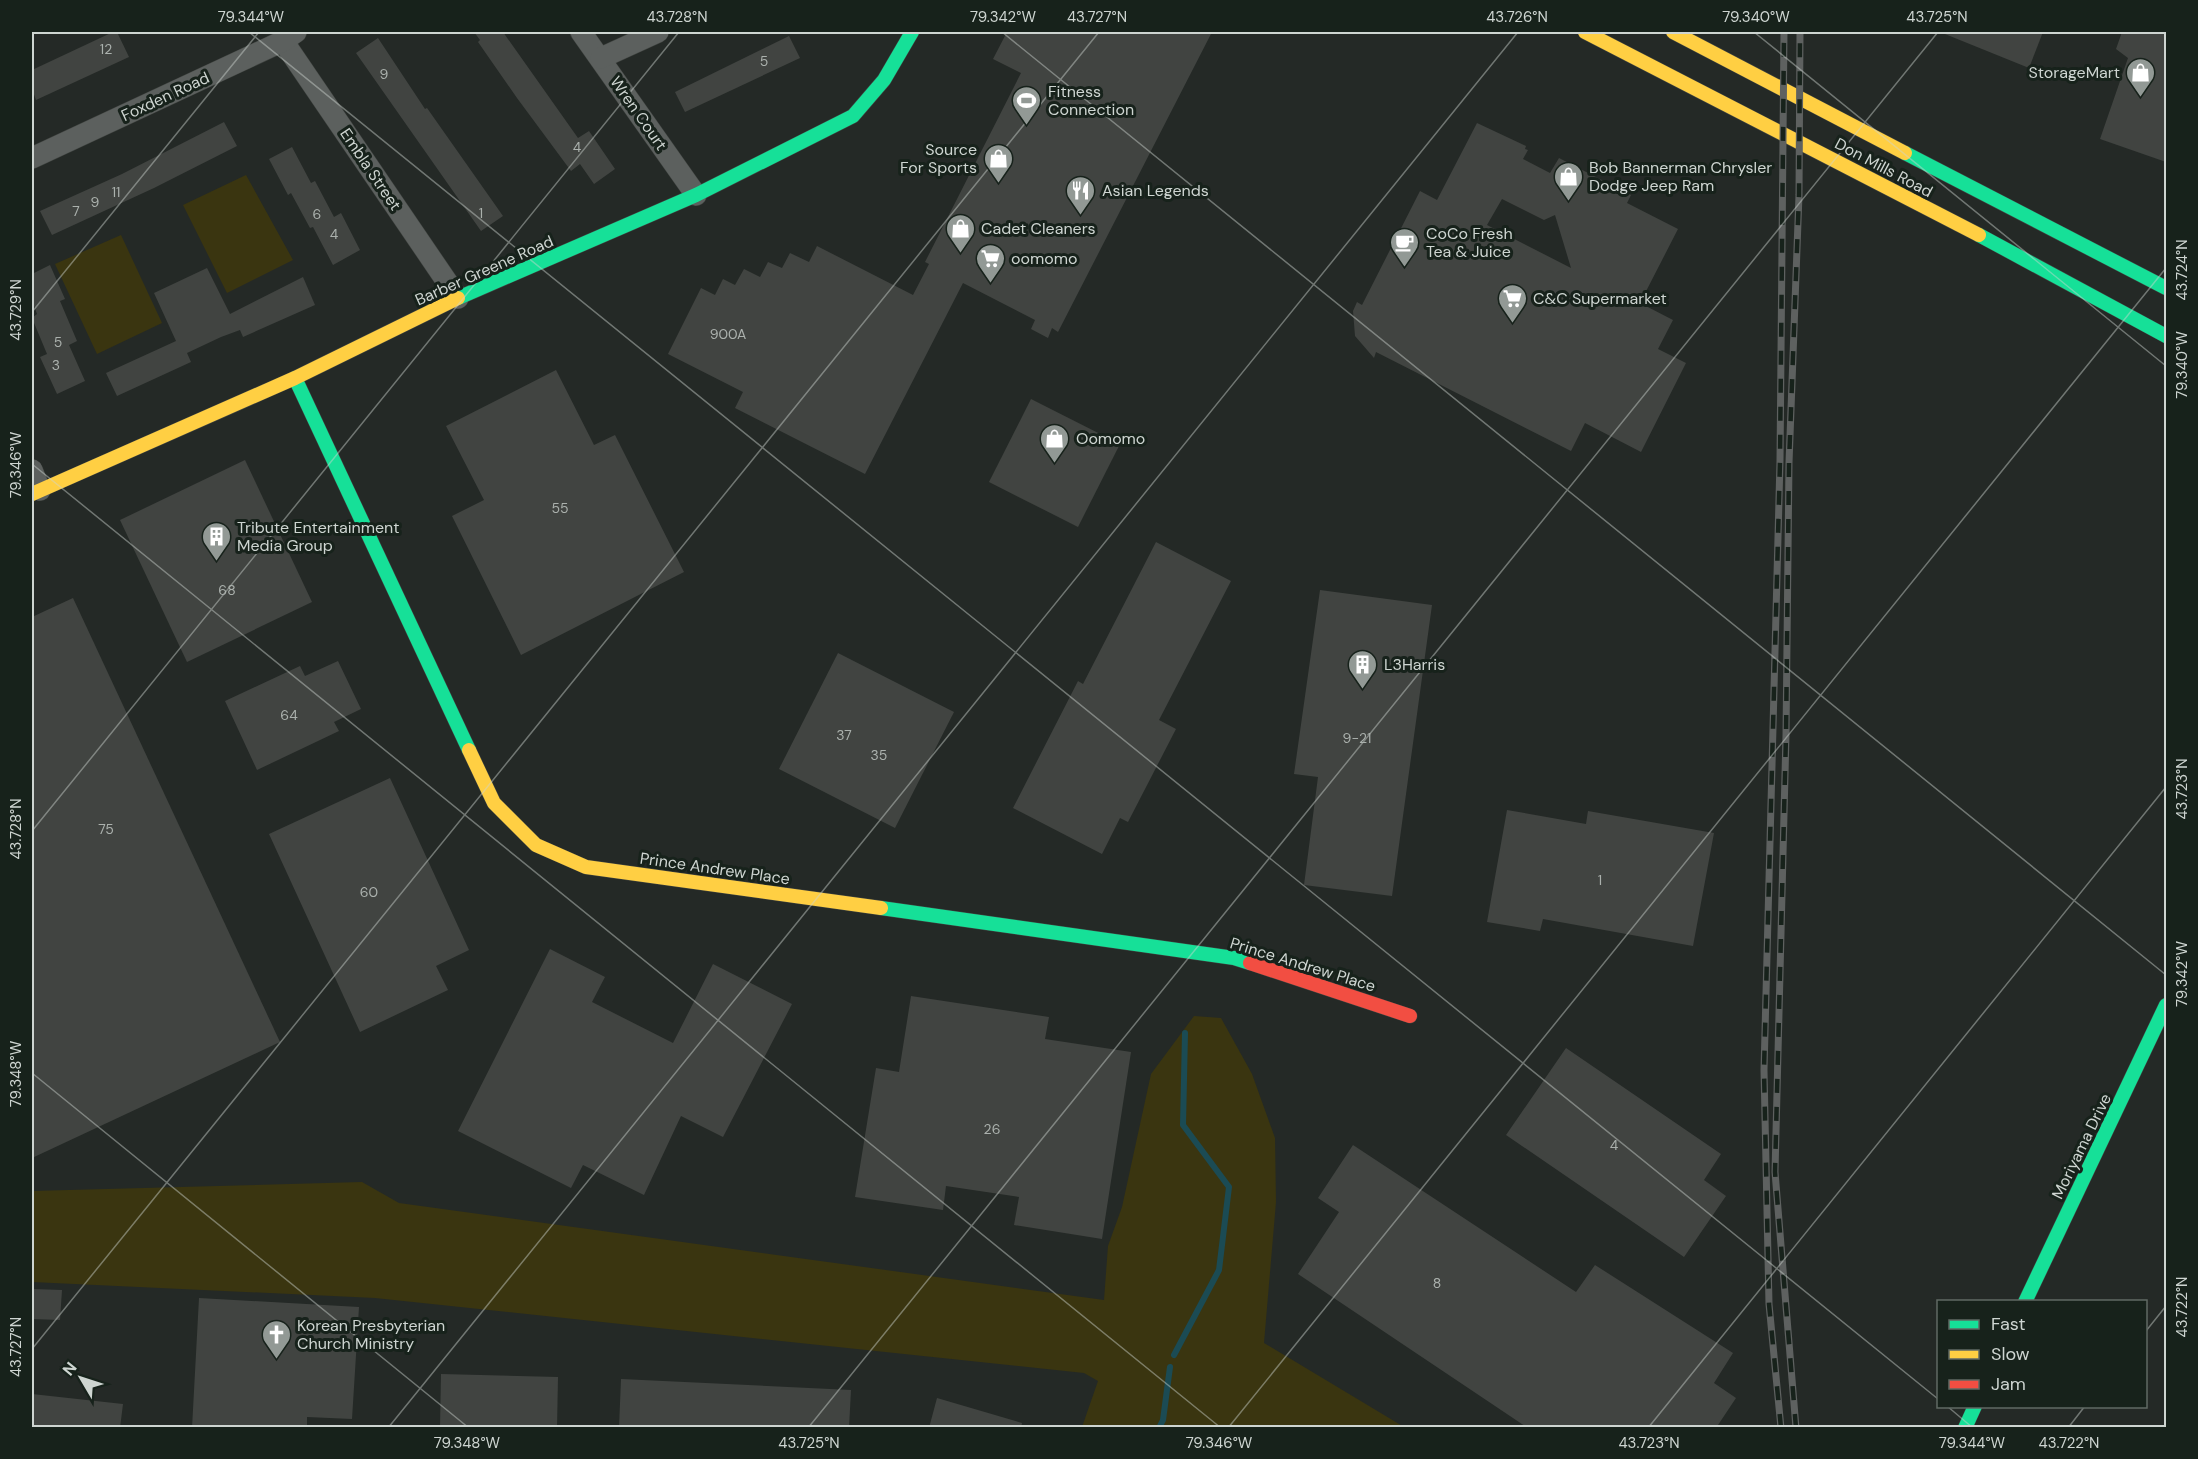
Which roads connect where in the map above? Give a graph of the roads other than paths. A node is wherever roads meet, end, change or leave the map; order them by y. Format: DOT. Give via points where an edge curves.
graph roads {
  1 [pos="581,32"];
  2 [pos="658,32"];
  3 [pos="912,32"];
  4 [pos="1586,32"];
  5 [pos="1673,32"];
  6 [pos="290,36"];
  7 [pos="601,57"];
  8 [pos="32,158"];
  9 [pos="696,195"];
  10 [pos="2166,288"];
  11 [pos="458,298"];
  12 [pos="2166,336"];
  13 [pos="295,378"];
  14 [pos="32,470"];
  15 [pos="36,492"];
  16 [pos="1410,1016"];
  17 [pos="2164,1018"];
  18 [pos="2026,1300"];
  19 [pos="1975,1408"];
  20 [pos="1965,1428"];
  1 -- 7 [label="street, Wren Court"];
  2 -- 7 [label="street"];
  3 -- 9 [label="street, Barber Greene Road" via="884,81 853,116"];
  4 -- 12 [label="street, Don Mills Road"];
  5 -- 10 [label="street, Don Mills Road"];
  6 -- 8 [label="street, Foxden Road"];
  6 -- 11 [label="street, Embla Street"];
  7 -- 9 [label="street, Wren Court"];
  9 -- 11 [label="street, Barber Greene Road"];
  11 -- 13 [label="street, Barber Greene Road"];
  13 -- 15 [label="street, Barber Greene Road"];
  13 -- 16 [label="street, Prince Andrew Place" via="494,803 536,844 586,867 1234,957"];
  14 -- 15 [label="street"];
  17 -- 18 [label="street, Moriyama Drive"];
  19 -- 20 [label="street"];
}
